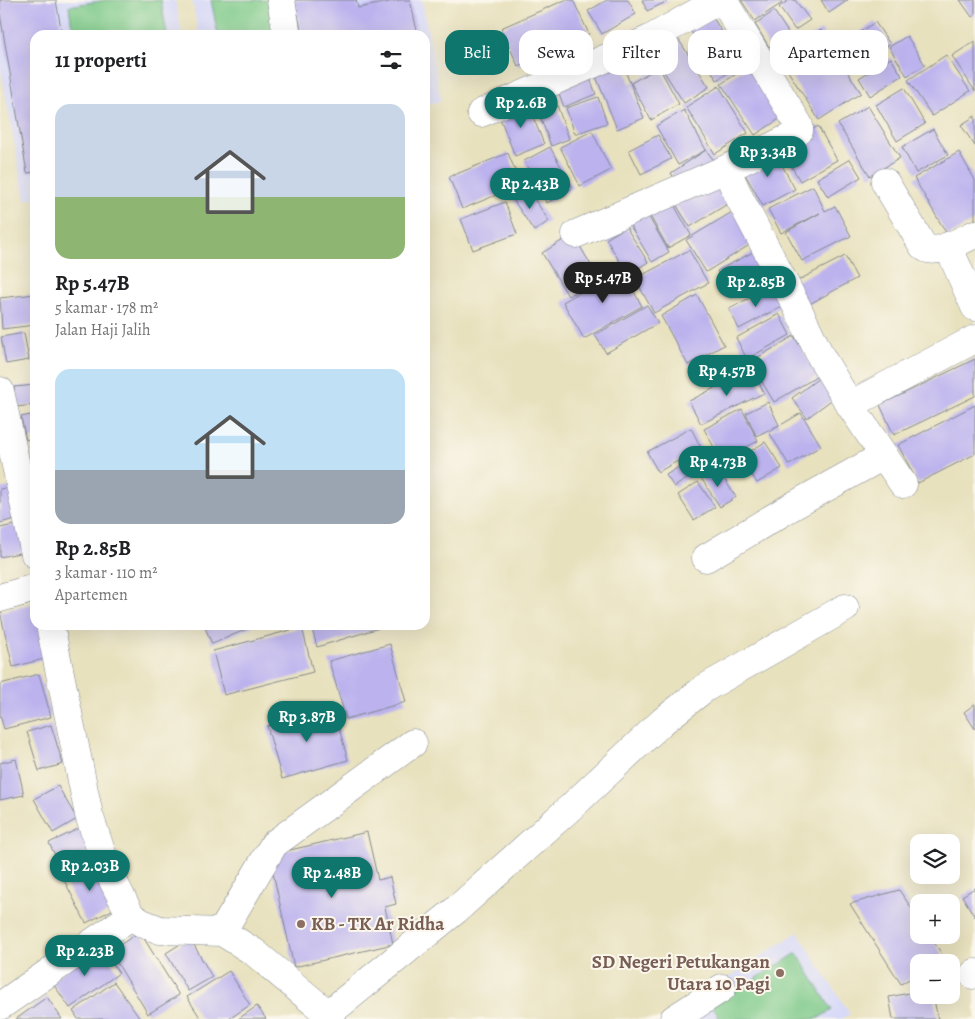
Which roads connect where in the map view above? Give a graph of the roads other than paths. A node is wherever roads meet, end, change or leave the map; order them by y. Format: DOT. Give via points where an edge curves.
graph roads {
  1 [pos="281,0"];
  2 [pos="719,0"];
  3 [pos="723,0"];
  4 [pos="286,30"];
  5 [pos="481,113"];
  6 [pos="726,169"];
  7 [pos="885,182"];
  8 [pos="576,234"];
  9 [pos="975,234"];
  10 [pos="948,246"];
  11 [pos="975,307"];
  12 [pos="975,339"];
  13 [pos="0,391"];
  14 [pos="850,405"];
  15 [pos="883,456"];
  16 [pos="903,484"];
  17 [pos="30,531"];
  18 [pos="706,558"];
  19 [pos="30,589"];
  20 [pos="0,598"];
  21 [pos="845,608"];
  22 [pos="51,630"];
  23 [pos="413,743"];
  24 [pos="131,916"];
  25 [pos="222,932"];
  26 [pos="722,988"];
  27 [pos="0,1006"];
  28 [pos="329,1017"];
  29 [pos="674,1019"];
  1 -- 4 [label="street"];
  2 -- 5 [label="street" via="650,39"];
  3 -- 6 [label="street" via="799,125 799,131 791,137"];
  6 -- 8 [label="street"];
  6 -- 14 [label="street" via="821,357"];
  7 -- 10 [label="street" via="922,246 936,251"];
  9 -- 10 [label="street"];
  10 -- 11 [label="street"];
  12 -- 14 [label="street"];
  13 -- 17 [label="street"];
  14 -- 15 [label="street"];
  15 -- 16 [label="street"];
  15 -- 18 [label="street"];
  19 -- 20 [label="street"];
  21 -- 28 [label="street" via="706,688 663,720 456,910"];
  22 -- 24 [label="street" via="89,815 107,869"];
  23 -- 25 [label="street" via="274,844"];
  24 -- 25 [label="street" via="160,930"];
  24 -- 27 [label="street"];
  25 -- 28 [label="street" via="254,952"];
  26 -- 29 [label="street"];
}
